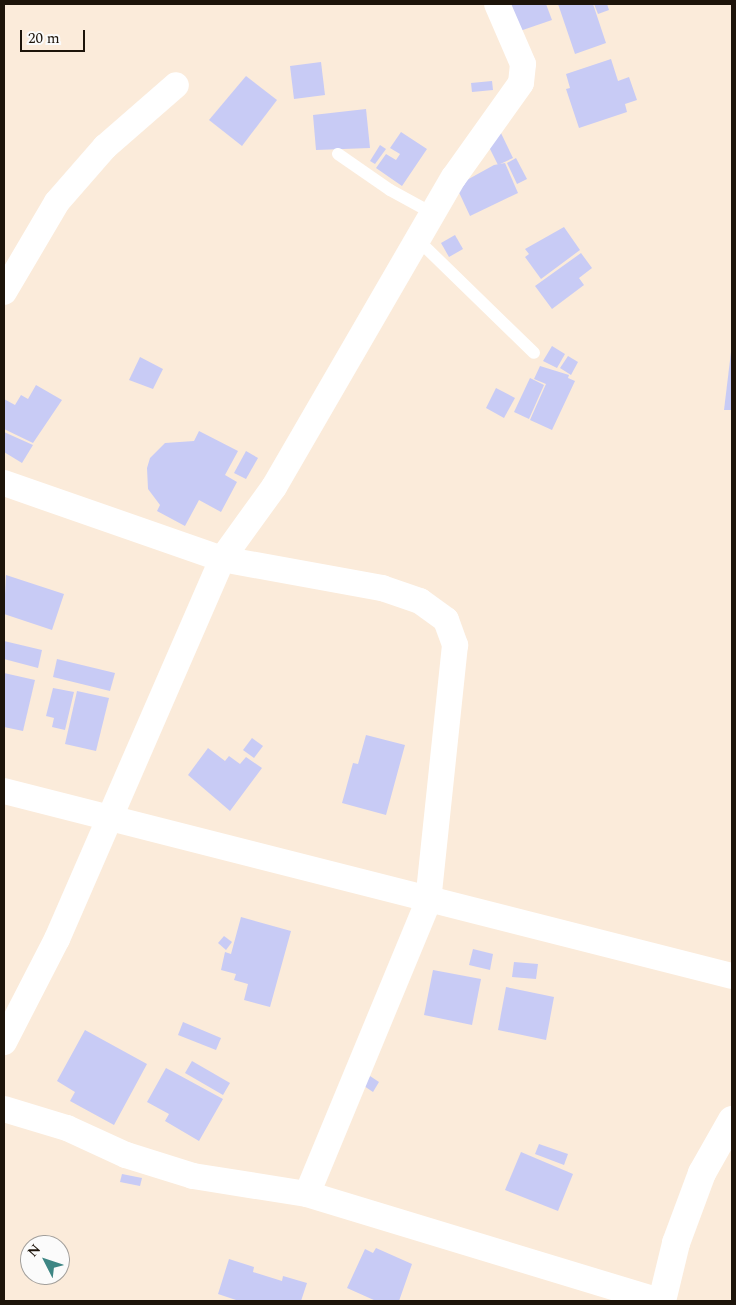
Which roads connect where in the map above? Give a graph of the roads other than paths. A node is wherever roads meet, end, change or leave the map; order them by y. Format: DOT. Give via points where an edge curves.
graph roads {
  1 [pos="497,4"];
  2 [pos="176,85"];
  3 [pos="338,154"];
  4 [pos="434,214"];
  5 [pos="420,242"];
  6 [pos="4,292"];
  7 [pos="534,353"];
  8 [pos="4,483"];
  9 [pos="222,559"];
  10 [pos="4,792"];
  11 [pos="106,820"];
  12 [pos="428,902"];
  13 [pos="732,976"];
  14 [pos="4,1042"];
  15 [pos="4,1109"];
  16 [pos="732,1120"];
  17 [pos="307,1194"];
  18 [pos="661,1301"];
  1 -- 4 [label="street" via="523,64 521,83 454,177"];
  2 -- 6 [label="street" via="105,146 57,202"];
  3 -- 4 [label="lane" via="390,190"];
  4 -- 5 [label="street"];
  5 -- 7 [label="lane"];
  5 -- 9 [label="street" via="274,487"];
  8 -- 9 [label="street"];
  9 -- 11 [label="street"];
  9 -- 12 [label="street" via="382,588 420,601 446,620 455,645"];
  10 -- 11 [label="street"];
  11 -- 12 [label="street"];
  11 -- 14 [label="street" via="57,939"];
  12 -- 13 [label="street"];
  12 -- 17 [label="street"];
  15 -- 17 [label="street" via="67,1128 126,1155 193,1176"];
  16 -- 18 [label="main road" via="702,1173 676,1244"];
  17 -- 18 [label="street"];
}
